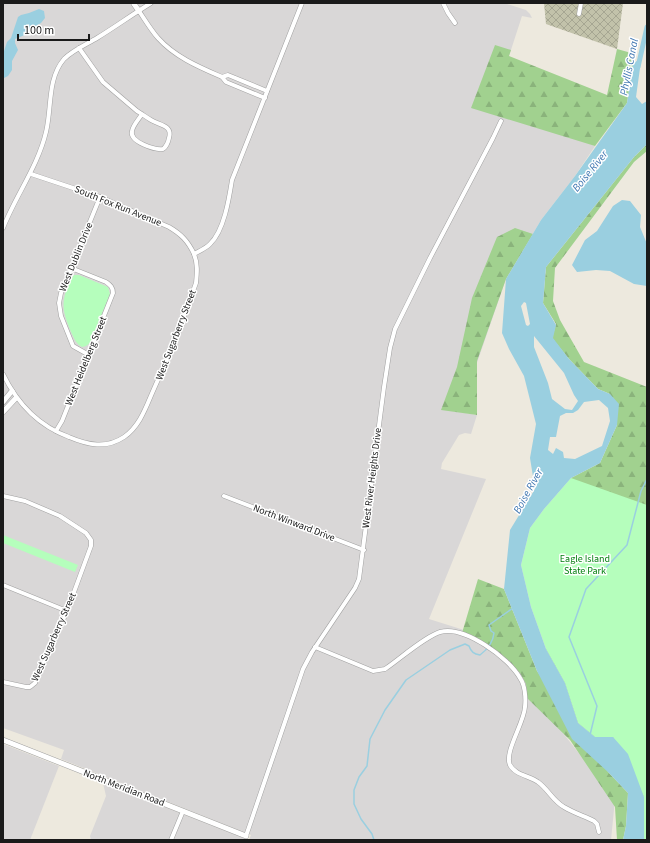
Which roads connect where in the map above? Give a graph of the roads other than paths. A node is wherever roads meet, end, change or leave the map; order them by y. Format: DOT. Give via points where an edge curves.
graph roads {
  1 [pos="133,3"];
  2 [pos="151,3"];
  3 [pos="302,3"];
  4 [pos="443,3"];
  5 [pos="581,3"];
  6 [pos="138,11"];
  7 [pos="579,14"];
  8 [pos="455,23"];
  9 [pos="80,48"];
  10 [pos="222,77"];
  11 [pos="267,91"];
  12 [pos="265,98"];
  13 [pos="142,114"];
  14 [pos="501,121"];
  15 [pos="31,174"];
  16 [pos="100,197"];
  17 [pos="3,228"];
  18 [pos="194,254"];
  19 [pos="71,268"];
  20 [pos="89,355"];
  21 [pos="3,374"];
  22 [pos="12,392"];
  23 [pos="16,398"];
  24 [pos="3,402"];
  25 [pos="3,412"];
  26 [pos="56,431"];
  27 [pos="3,496"];
  28 [pos="224,496"];
  29 [pos="364,550"];
  30 [pos="3,585"];
  31 [pos="67,611"];
  32 [pos="315,647"];
  33 [pos="3,682"];
  34 [pos="3,740"];
  35 [pos="183,811"];
  36 [pos="600,832"];
  37 [pos="246,836"];
  38 [pos="171,840"];
  1 -- 6 [label="street"];
  2 -- 6 [label="street"];
  3 -- 11 [label="street"];
  4 -- 8 [label="street"];
  5 -- 7 [label="street"];
  6 -- 9 [label="street"];
  6 -- 10 [label="street" via="158,38 171,50 195,66"];
  9 -- 13 [label="street" via="103,82"];
  9 -- 15 [label="street" via="65,58 57,68 53,79 47,130"];
  10 -- 11 [label="street" via="228,76"];
  10 -- 12 [label="street" via="226,82"];
  11 -- 12 [label="street"];
  12 -- 18 [label="street" via="232,180 227,209 215,238 210,245"];
  13 -- 13 [label="street" via="170,130 167,146 163,149 133,139 132,131"];
  14 -- 29 [label="street, West River Heights Drive" via="395,329 384,387"];
  15 -- 16 [label="street, South Fox Run Avenue"];
  15 -- 17 [label="street"];
  16 -- 18 [label="street, South Fox Run Avenue" via="178,232 188,242"];
  16 -- 19 [label="street, West Dublin Drive"];
  18 -- 26 [label="street, West Sugarberry Street" via="196,283 162,372 134,428 124,437 109,444 96,445"];
  19 -- 20 [label="street, West Dublin Drive" via="61,293 60,311 73,346"];
  19 -- 20 [label="street, West Heidelberg Street" via="106,282 113,288 112,298"];
  20 -- 26 [label="street, West Heidelberg Street"];
  21 -- 22 [label="street"];
  22 -- 23 [label="street"];
  22 -- 24 [label="street"];
  23 -- 25 [label="street"];
  23 -- 26 [label="street" via="41,422"];
  27 -- 31 [label="street, West Sugarberry Street" via="25,501 60,516 86,533 91,540"];
  28 -- 29 [label="street, North Winward Drive"];
  29 -- 32 [label="street, West River Heights Drive" via="355,588"];
  30 -- 31 [label="street"];
  31 -- 33 [label="street, West Sugarberry Street" via="35,683 30,687 23,687"];
  32 -- 36 [label="street" via="378,671 440,632 451,631 474,637 513,668 521,679 525,708 521,726 512,745 510,765 514,770 539,782 563,806 594,821"];
  32 -- 37 [label="street, West River Heights Drive" via="303,669"];
  34 -- 35 [label="street, North Meridian Road"];
  35 -- 37 [label="street, North Meridian Road"];
  35 -- 38 [label="street"];
}
